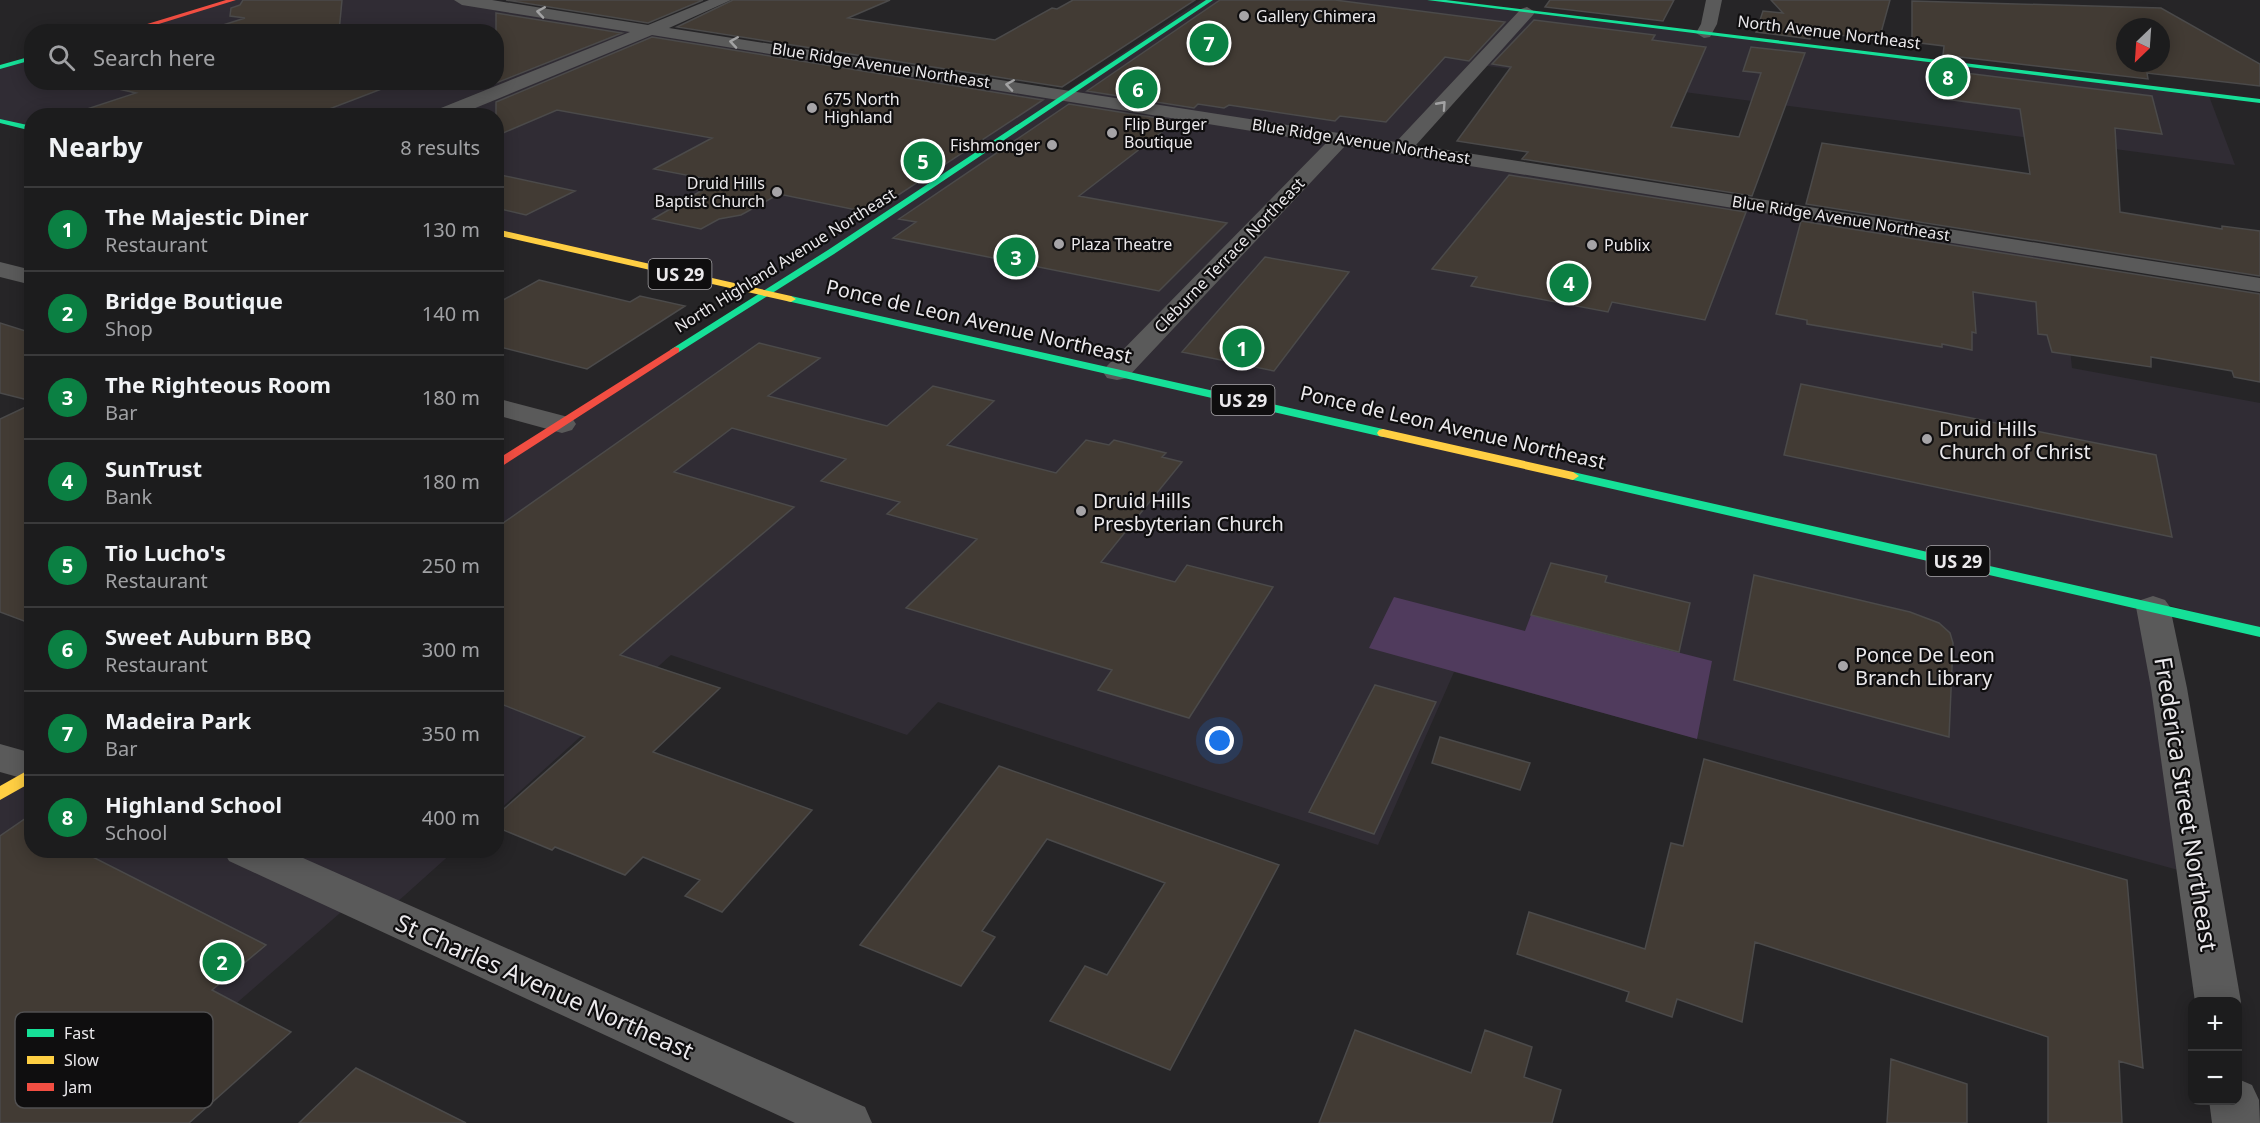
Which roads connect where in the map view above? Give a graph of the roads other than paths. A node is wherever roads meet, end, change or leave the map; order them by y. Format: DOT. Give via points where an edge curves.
graph roads {
  1 [pos="233,0"];
  2 [pos="462,0"];
  3 [pos="723,0"];
  4 [pos="1210,0"];
  5 [pos="1430,0"];
  6 [pos="1714,0"];
  7 [pos="1527,12"];
  8 [pos="151,24"];
  9 [pos="651,29"];
  10 [pos="1704,33"];
  11 [pos="24,60"];
  12 [pos="0,67"];
  13 [pos="504,89"];
  14 [pos="502,90"];
  15 [pos="1068,94"];
  16 [pos="2260,101"];
  17 [pos="458,108"];
  18 [pos="0,121"];
  19 [pos="24,127"];
  20 [pos="1342,138"];
  21 [pos="1402,148"];
  22 [pos="504,234"];
  23 [pos="0,269"];
  24 [pos="24,276"];
  25 [pos="2260,285"];
  26 [pos="765,293"];
  27 [pos="1117,372"];
  28 [pos="504,408"];
  29 [pos="562,424"];
  30 [pos="504,461"];
  31 [pos="2152,608"];
  32 [pos="2260,632"];
  33 [pos="0,758"];
  34 [pos="24,764"];
  35 [pos="24,779"];
  36 [pos="0,794"];
  37 [pos="262,858"];
  38 [pos="2217,997"];
  39 [pos="2235,1105"];
  40 [pos="847,1123"];
  41 [pos="2237,1123"];
  1 -- 8 [label="main road"];
  9 -- 2 [label="street, Blue Ridge Avenue Northeast, one-way"];
  3 -- 9 [label="street"];
  4 -- 15 [label="main road, North Highland Avenue Northeast"];
  5 -- 7 [label="main road, North Avenue Northeast"];
  6 -- 10 [label="street"];
  7 -- 10 [label="main road, North Avenue Northeast"];
  21 -- 7 [label="street, one-way"];
  9 -- 13 [label="street"];
  15 -- 9 [label="street, Blue Ridge Avenue Northeast, one-way"];
  10 -- 16 [label="main road, North Avenue Northeast"];
  11 -- 12 [label="main road"];
  14 -- 17 [label="street"];
  15 -- 20 [label="street, Blue Ridge Avenue Northeast"];
  15 -- 26 [label="main road, North Highland Avenue Northeast"];
  18 -- 19 [label="main road"];
  20 -- 21 [label="street, Blue Ridge Avenue Northeast"];
  20 -- 27 [label="street, Cleburne Terrace Northeast"];
  21 -- 25 [label="street, Blue Ridge Avenue Northeast"];
  22 -- 26 [label="main road, Ponce de Leon Avenue Northeast / US 29"];
  23 -- 24 [label="street"];
  26 -- 27 [label="main road, Ponce de Leon Avenue Northeast / US 29"];
  26 -- 29 [label="main road, North Highland Avenue Northeast"];
  27 -- 31 [label="main road, Ponce de Leon Avenue Northeast / US 29"];
  28 -- 29 [label="street"];
  29 -- 30 [label="main road, North Highland Avenue Northeast"];
  31 -- 32 [label="main road, Ponce de Leon Avenue Northeast / US 29"];
  31 -- 38 [label="street, Frederica Street Northeast" via="2169,688"];
  33 -- 34 [label="street"];
  35 -- 36 [label="main road"];
  37 -- 40 [label="street, St Charles Avenue Northeast"];
  39 -- 41 [label="street"];
}
